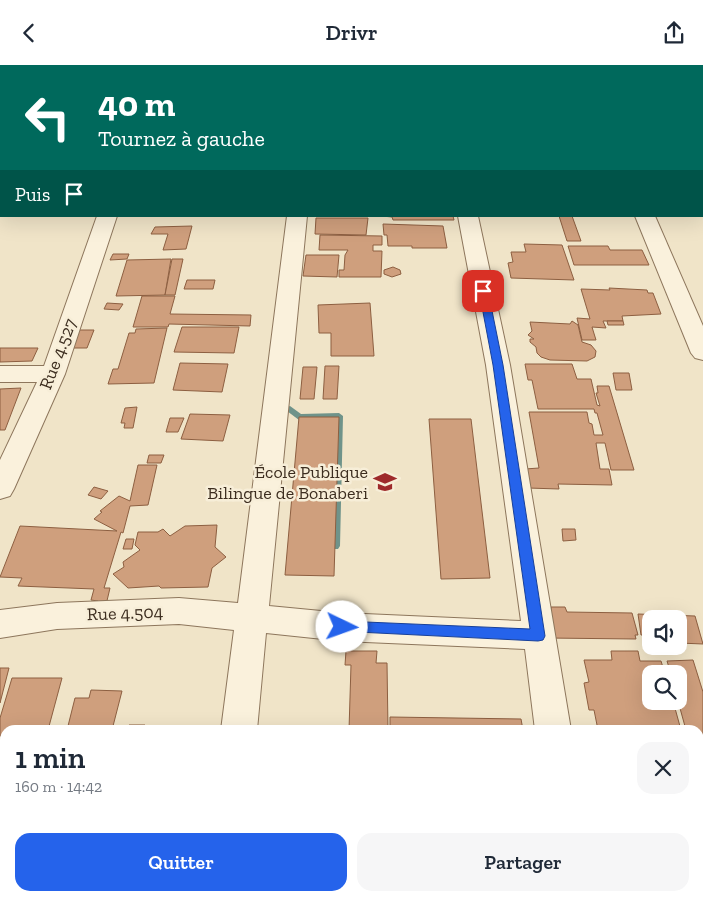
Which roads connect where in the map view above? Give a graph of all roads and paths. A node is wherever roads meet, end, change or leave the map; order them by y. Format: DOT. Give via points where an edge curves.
graph roads {
  1 [pos="107,217"];
  2 [pos="297,217"];
  3 [pos="468,217"];
  4 [pos="645,217"];
  5 [pos="703,353"];
  6 [pos="0,374"];
  7 [pos="53,374"];
  8 [pos="0,489"];
  9 [pos="250,617"];
  10 [pos="0,624"];
  11 [pos="538,636"];
  12 [pos="239,725"];
  13 [pos="552,725"];
  1 -- 7 [label="street, Rue 4.527"];
  2 -- 9 [label="street"];
  3 -- 11 [label="street" via="498,365"];
  4 -- 5 [label="street"];
  6 -- 7 [label="street"];
  7 -- 8 [label="street, Rue 4.527"];
  9 -- 10 [label="street, Rue 4.504" via="179,611 57,616"];
  9 -- 11 [label="street, Rue 4.504" via="342,627"];
  9 -- 12 [label="street"];
  11 -- 13 [label="street"];
}
